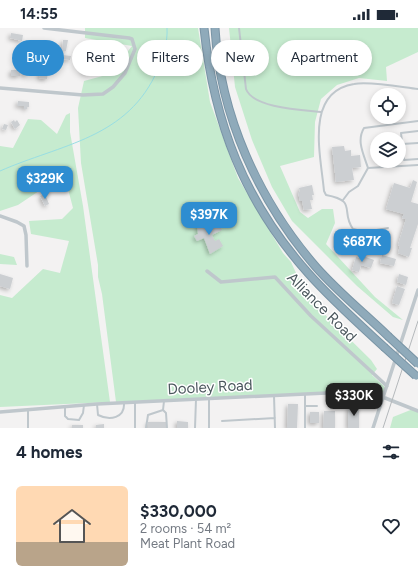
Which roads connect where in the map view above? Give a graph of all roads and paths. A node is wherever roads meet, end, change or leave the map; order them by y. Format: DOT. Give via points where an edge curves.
graph roads {
  1 [pos="44,28"];
  2 [pos="204,28"];
  3 [pos="215,28"];
  4 [pos="239,28"];
  5 [pos="0,88"];
  6 [pos="418,89"];
  7 [pos="321,112"];
  8 [pos="418,120"];
  9 [pos="418,131"];
  10 [pos="406,132"];
  11 [pos="418,143"];
  12 [pos="406,144"];
  13 [pos="418,159"];
  14 [pos="406,160"];
  15 [pos="418,165"];
  16 [pos="368,168"];
  17 [pos="343,200"];
  18 [pos="0,216"];
  19 [pos="388,228"];
  20 [pos="27,266"];
  21 [pos="207,270"];
  22 [pos="418,290"];
  23 [pos="418,364"];
  24 [pos="417,377"];
  25 [pos="387,386"];
  26 [pos="305,395"];
  27 [pos="274,396"];
  28 [pos="384,397"];
  29 [pos="196,399"];
  30 [pos="209,399"];
  31 [pos="164,401"];
  32 [pos="124,402"];
  33 [pos="135,402"];
  34 [pos="97,404"];
  35 [pos="84,405"];
  36 [pos="305,406"];
  37 [pos="317,406"];
  38 [pos="65,407"];
  39 [pos="28,410"];
  40 [pos="163,410"];
  41 [pos="418,411"];
  42 [pos="0,412"];
  43 [pos="275,418"];
  44 [pos="222,420"];
  45 [pos="28,428"];
  46 [pos="134,428"];
  47 [pos="146,428"];
  48 [pos="168,428"];
  49 [pos="195,428"];
  50 [pos="209,428"];
  51 [pos="275,428"];
  52 [pos="305,428"];
  53 [pos="373,428"];
  1 -- 5 [label="street" via="129,38 132,39 135,49 121,79 103,94"];
  2 -- 24 [label="highway, bridge" via="208,64 221,122 256,202 276,233 308,273"];
  3 -- 23 [label="highway, bridge" via="220,72 232,118 250,166 269,201 286,229 317,268"];
  4 -- 7 [label="lane" via="246,89 249,95 265,104"];
  6 -- 7 [label="lane" via="354,83 336,90 324,104"];
  7 -- 17 [label="lane" via="318,126 324,191 326,195"];
  8 -- 16 [label="lane" via="364,128 359,135"];
  9 -- 10 [label="lane"];
  11 -- 12 [label="lane"];
  13 -- 14 [label="lane"];
  15 -- 16 [label="lane"];
  16 -- 17 [label="lane" via="358,186 348,192"];
  17 -- 19 [label="lane" via="352,229 365,232"];
  18 -- 20 [label="street" via="24,226"];
  21 -- 25 [label="street, Alliance Road" via="221,282 275,277 311,316"];
  22 -- 25 [label="street"];
  25 -- 28 [label="street"];
  26 -- 27 [label="street, Dooley Road"];
  26 -- 28 [label="street, Dooley Road" via="347,392 370,393"];
  26 -- 36 [label="lane"];
  27 -- 30 [label="street, Dooley Road"];
  27 -- 43 [label="lane"];
  28 -- 41 [label="street, Dooley Road"];
  28 -- 53 [label="street"];
  29 -- 30 [label="street, Dooley Road"];
  29 -- 31 [label="street, Dooley Road"];
  29 -- 49 [label="lane"];
  30 -- 50 [label="lane"];
  31 -- 33 [label="street, Dooley Road"];
  31 -- 40 [label="lane"];
  32 -- 33 [label="street, Dooley Road"];
  32 -- 34 [label="street, Dooley Road"];
  32 -- 34 [label="lane" via="123,412 109,419 98,415"];
  33 -- 46 [label="lane"];
  34 -- 35 [label="street, Dooley Road"];
  35 -- 38 [label="street, Dooley Road"];
  35 -- 38 [label="lane" via="79,420 68,419 65,416"];
  36 -- 37 [label="lane"];
  36 -- 52 [label="lane"];
  38 -- 39 [label="street, Dooley Road"];
  39 -- 42 [label="street, Dooley Road"];
  39 -- 45 [label="lane"];
  40 -- 47 [label="lane" via="148,415"];
  40 -- 48 [label="lane" via="166,413"];
  43 -- 44 [label="lane"];
  43 -- 51 [label="lane"];
}
